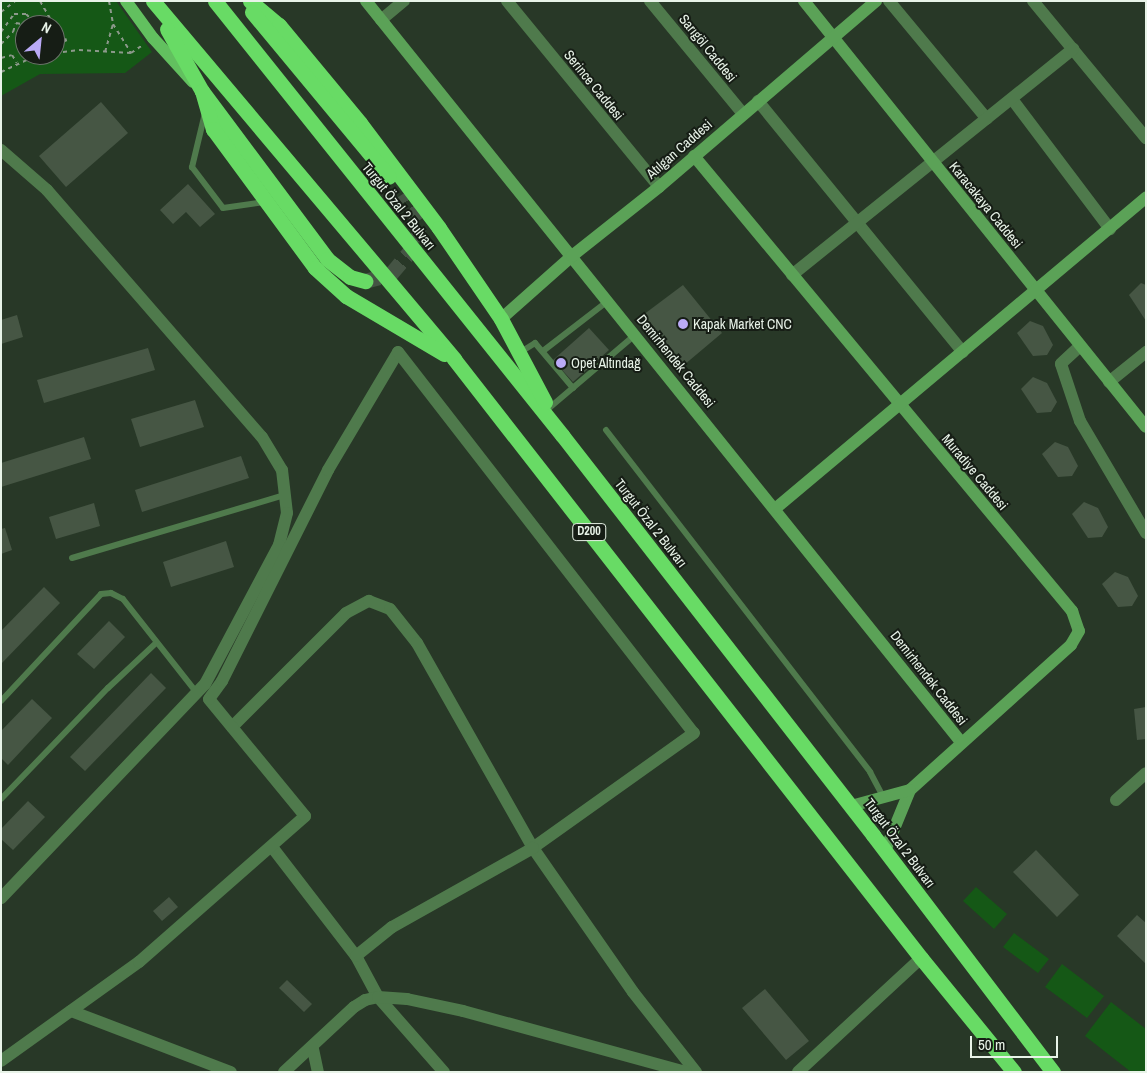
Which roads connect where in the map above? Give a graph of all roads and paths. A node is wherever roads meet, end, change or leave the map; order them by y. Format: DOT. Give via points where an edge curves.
graph roads {
  1 [pos="8,1"];
  2 [pos="15,1"];
  3 [pos="40,1"];
  4 [pos="109,1"];
  5 [pos="126,1"];
  6 [pos="152,1"];
  7 [pos="215,1"];
  8 [pos="244,1"];
  9 [pos="250,1"];
  10 [pos="366,1"];
  11 [pos="404,1"];
  12 [pos="507,1"];
  13 [pos="650,1"];
  14 [pos="804,1"];
  15 [pos="876,1"];
  16 [pos="889,1"];
  17 [pos="1033,1"];
  18 [pos="10,5"];
  19 [pos="1,12"];
  20 [pos="27,15"];
  21 [pos="48,15"];
  22 [pos="381,20"];
  23 [pos="113,24"];
  24 [pos="15,26"];
  25 [pos="1,32"];
  26 [pos="832,37"];
  27 [pos="153,38"];
  28 [pos="1,44"];
  29 [pos="1073,49"];
  30 [pos="65,52"];
  31 [pos="105,52"];
  32 [pos="131,52"];
  33 [pos="1,58"];
  34 [pos="15,60"];
  35 [pos="15,64"];
  36 [pos="1,72"];
  37 [pos="202,91"];
  38 [pos="1012,99"];
  39 [pos="758,101"];
  40 [pos="206,109"];
  41 [pos="743,114"];
  42 [pos="987,119"];
  43 [pos="1146,138"];
  44 [pos="1,150"];
  45 [pos="694,156"];
  46 [pos="933,162"];
  47 [pos="659,187"];
  48 [pos="403,194"];
  49 [pos="1146,198"];
  50 [pos="266,202"];
  51 [pos="858,223"];
  52 [pos="1110,229"];
  53 [pos="572,256"];
  54 [pos="792,275"];
  55 [pos="365,281"];
  56 [pos="1036,290"];
  57 [pos="608,301"];
  58 [pos="501,320"];
  59 [pos="636,335"];
  60 [pos="1080,346"];
  61 [pos="542,351"];
  62 [pos="963,352"];
  63 [pos="1146,352"];
  64 [pos="519,353"];
  65 [pos="454,359"];
  66 [pos="1109,382"];
  67 [pos="574,388"];
  68 [pos="899,405"];
  69 [pos="548,409"];
  70 [pos="1146,427"];
  71 [pos="606,430"];
  72 [pos="562,435"];
  73 [pos="287,495"];
  74 [pos="776,508"];
  75 [pos="1146,532"];
  76 [pos="72,558"];
  77 [pos="156,643"];
  78 [pos="197,693"];
  79 [pos="1,701"];
  80 [pos="232,727"];
  81 [pos="961,742"];
  82 [pos="1146,774"];
  83 [pos="910,790"];
  84 [pos="883,796"];
  85 [pos="1,799"];
  86 [pos="1116,800"];
  87 [pos="851,806"];
  88 [pos="272,847"];
  89 [pos="533,848"];
  90 [pos="885,850"];
  91 [pos="1,898"];
  92 [pos="356,956"];
  93 [pos="921,958"];
  94 [pos="378,998"];
  95 [pos="71,1011"];
  96 [pos="313,1049"];
  97 [pos="1,1061"];
  98 [pos="231,1072"];
  99 [pos="284,1072"];
  100 [pos="318,1072"];
  101 [pos="444,1072"];
  102 [pos="686,1072"];
  103 [pos="696,1072"];
  104 [pos="798,1072"];
  105 [pos="1014,1072"];
  106 [pos="1052,1072"];
  1 -- 18 [label="path"];
  2 -- 18 [label="path"];
  3 -- 21 [label="path"];
  4 -- 23 [label="path"];
  5 -- 27 [label="main road"];
  6 -- 37 [label="highway"];
  6 -- 65 [label="highway, D200"];
  7 -- 72 [label="highway, Turgut Özal 2 Bulvarı"];
  8 -- 48 [label="highway, Turgut Özal 2 Bulvarı"];
  9 -- 58 [label="highway" via="279,25 360,123 439,228"];
  10 -- 22 [label="street, Demirhendek Caddesi"];
  11 -- 22 [label="street"];
  12 -- 47 [label="street, Serince Caddesi"];
  13 -- 41 [label="street, Sarıgöl Caddesi"];
  14 -- 26 [label="street, Karacakaya Caddesi"];
  15 -- 26 [label="street, Atılgan Caddesi"];
  16 -- 42 [label="street"];
  17 -- 29 [label="street"];
  18 -- 19 [label="path"];
  20 -- 25 [label="path" via="14,14"];
  22 -- 53 [label="street, Demirhendek Caddesi"];
  23 -- 31 [label="path"];
  23 -- 32 [label="path"];
  24 -- 28 [label="path"];
  26 -- 39 [label="street, Atılgan Caddesi"];
  26 -- 46 [label="street, Karacakaya Caddesi"];
  27 -- 32 [label="path"];
  27 -- 37 [label="main road"];
  29 -- 38 [label="street"];
  29 -- 43 [label="street"];
  30 -- 31 [label="path"];
  31 -- 32 [label="path"];
  33 -- 34 [label="path" via="12,55"];
  35 -- 36 [label="path"];
  37 -- 40 [label="highway"];
  37 -- 55 [label="highway" via="326,259 350,277"];
  38 -- 42 [label="street"];
  38 -- 52 [label="street"];
  39 -- 41 [label="street, Atılgan Caddesi"];
  39 -- 51 [label="street"];
  40 -- 50 [label="highway" via="213,129"];
  40 -- 50 [label="lane" via="192,167 223,208"];
  41 -- 45 [label="street, Atılgan Caddesi"];
  42 -- 46 [label="street"];
  44 -- 73 [label="street" via="47,190 262,437 282,470"];
  45 -- 47 [label="street, Atılgan Caddesi"];
  45 -- 54 [label="street, Muradiye Caddesi"];
  46 -- 51 [label="street"];
  46 -- 56 [label="street, Karacakaya Caddesi"];
  47 -- 53 [label="street, Atılgan Caddesi"];
  49 -- 52 [label="street"];
  50 -- 65 [label="highway" via="330,284"];
  51 -- 54 [label="street"];
  51 -- 62 [label="street"];
  52 -- 56 [label="street"];
  53 -- 57 [label="street, Demirhendek Caddesi"];
  53 -- 58 [label="street, Atılgan Caddesi"];
  54 -- 68 [label="street, Muradiye Caddesi"];
  56 -- 60 [label="street, Karacakaya Caddesi"];
  56 -- 62 [label="street"];
  57 -- 59 [label="street, Demirhendek Caddesi"];
  57 -- 61 [label="lane"];
  58 -- 64 [label="highway"];
  59 -- 67 [label="lane"];
  59 -- 74 [label="street, Demirhendek Caddesi"];
  60 -- 66 [label="street, Karacakaya Caddesi"];
  60 -- 75 [label="street" via="1061,364 1080,421"];
  61 -- 64 [label="lane" via="535,343"];
  61 -- 67 [label="lane"];
  62 -- 68 [label="street"];
  63 -- 66 [label="street"];
  64 -- 69 [label="highway"];
  65 -- 93 [label="highway, D200"];
  66 -- 70 [label="street, Karacakaya Caddesi"];
  67 -- 69 [label="lane"];
  68 -- 74 [label="street"];
  68 -- 81 [label="street, Muradiye Caddesi" via="1072,611 1079,631 1071,645"];
  69 -- 72 [label="highway"];
  71 -- 84 [label="lane" via="870,772"];
  72 -- 87 [label="highway, Turgut Özal 2 Bulvarı"];
  73 -- 76 [label="lane"];
  73 -- 78 [label="street" via="287,513 279,545 213,672"];
  74 -- 81 [label="street, Demirhendek Caddesi"];
  77 -- 78 [label="lane"];
  77 -- 79 [label="lane" via="120,596 111,592 101,594"];
  77 -- 85 [label="lane"];
  78 -- 91 [label="street"];
  80 -- 88 [label="street" via="305,816"];
  80 -- 89 [label="street" via="346,613 369,601 390,610 417,643"];
  80 -- 89 [label="street" via="209,700 222,681 328,470 398,352 694,733"];
  81 -- 83 [label="street, Muradiye Caddesi"];
  82 -- 86 [label="street"];
  83 -- 84 [label="street"];
  83 -- 90 [label="street"];
  84 -- 87 [label="street"];
  87 -- 90 [label="highway, Turgut Özal 2 Bulvarı"];
  88 -- 92 [label="street"];
  88 -- 95 [label="street" via="139,962"];
  89 -- 92 [label="street" via="392,927"];
  89 -- 103 [label="street" via="633,992"];
  90 -- 106 [label="highway, Turgut Özal 2 Bulvarı"];
  92 -- 94 [label="street"];
  93 -- 104 [label="street"];
  93 -- 105 [label="highway, D200"];
  94 -- 96 [label="street" via="365,1000 354,1008"];
  94 -- 101 [label="street"];
  94 -- 102 [label="street" via="407,999 463,1010"];
  95 -- 97 [label="street"];
  95 -- 98 [label="street"];
  96 -- 99 [label="street"];
  96 -- 100 [label="street"];
}
